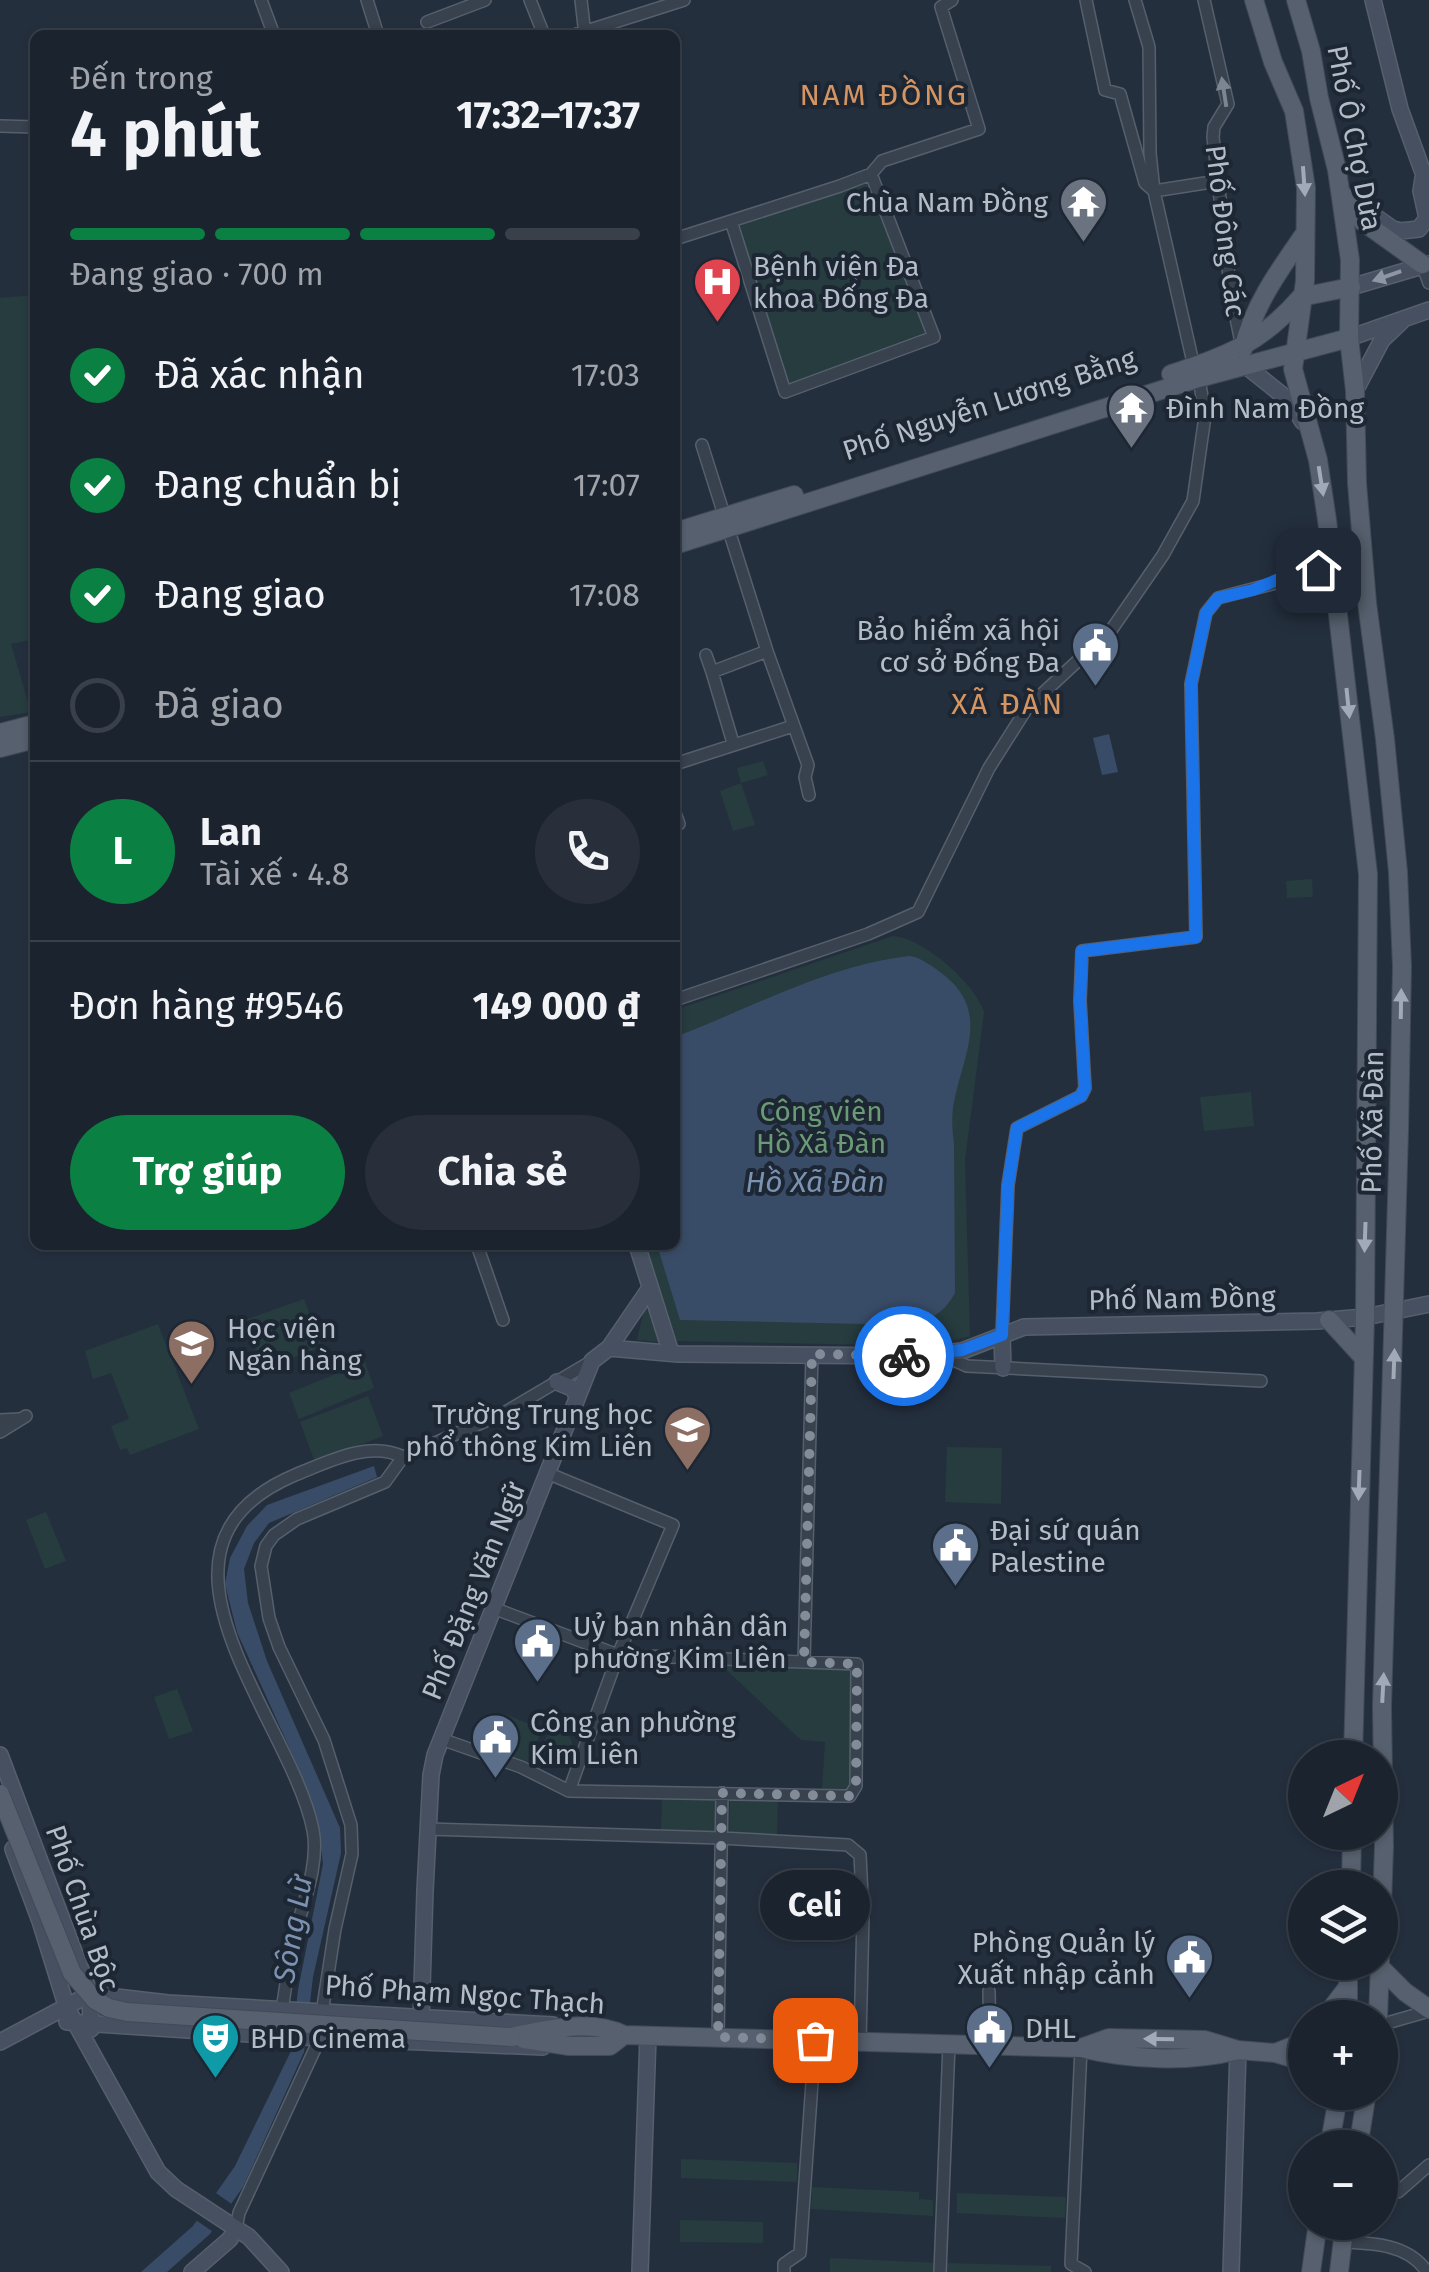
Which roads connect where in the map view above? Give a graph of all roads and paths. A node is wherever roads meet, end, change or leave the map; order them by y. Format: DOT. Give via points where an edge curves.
graph roads {
  1 [pos="261,0"];
  2 [pos="367,0"];
  3 [pos="485,0"];
  4 [pos="530,0"];
  5 [pos="581,0"];
  6 [pos="684,0"];
  7 [pos="1086,0"];
  8 [pos="1135,0"];
  9 [pos="1204,0"];
  10 [pos="1254,0"];
  11 [pos="1296,0"];
  12 [pos="1374,0"];
  13 [pos="946,3"];
  14 [pos="427,22"];
  15 [pos="272,30"];
  16 [pos="376,30"];
  17 [pos="542,30"];
  18 [pos="581,30"];
  19 [pos="593,30"];
  20 [pos="1315,77"];
  21 [pos="1284,85"];
  22 [pos="0,126"];
  23 [pos="30,127"];
  24 [pos="871,174"];
  25 [pos="1218,181"];
  26 [pos="1426,183"];
  27 [pos="1154,190"];
  28 [pos="1340,190"];
  29 [pos="731,222"];
  30 [pos="1303,236"];
  31 [pos="680,237"];
  32 [pos="1427,265"];
  33 [pos="1429,283"];
  34 [pos="1352,287"];
  35 [pos="1301,296"];
  36 [pos="1429,310"];
  37 [pos="1402,321"];
  38 [pos="1349,338"];
  39 [pos="1295,352"];
  40 [pos="1244,357"];
  41 [pos="1197,372"];
  42 [pos="1355,391"];
  43 [pos="1308,429"];
  44 [pos="702,445"];
  45 [pos="727,522"];
  46 [pos="680,531"];
  47 [pos="680,543"];
  48 [pos="1332,568"];
  49 [pos="1367,603"];
  50 [pos="1339,606"];
  51 [pos="767,652"];
  52 [pos="706,655"];
  53 [pos="712,672"];
  54 [pos="30,725"];
  55 [pos="792,726"];
  56 [pos="0,733"];
  57 [pos="30,740"];
  58 [pos="733,743"];
  59 [pos="0,746"];
  60 [pos="680,762"];
  61 [pos="809,794"];
  62 [pos="680,998"];
  63 [pos="478,1250"];
  64 [pos="639,1250"];
  65 [pos="650,1288"];
  66 [pos="1429,1304"];
  67 [pos="1396,1311"];
  68 [pos="1364,1317"];
  69 [pos="503,1320"];
  70 [pos="1328,1320"];
  71 [pos="1002,1335"];
  72 [pos="609,1348"];
  73 [pos="671,1354"];
  74 [pos="812,1354"];
  75 [pos="940,1354"];
  76 [pos="1362,1356"];
  77 [pos="592,1361"];
  78 [pos="1003,1368"];
  79 [pos="1261,1381"];
  80 [pos="557,1382"];
  81 [pos="576,1395"];
  82 [pos="0,1420"];
  83 [pos="0,1432"];
  84 [pos="403,1457"];
  85 [pos="546,1473"];
  86 [pos="493,1608"];
  87 [pos="618,1655"];
  88 [pos="804,1662"];
  89 [pos="441,1738"];
  90 [pos="1353,1740"];
  91 [pos="1382,1740"];
  92 [pos="0,1755"];
  93 [pos="569,1791"];
  94 [pos="722,1793"];
  95 [pos="0,1794"];
  96 [pos="0,1814"];
  97 [pos="428,1830"];
  98 [pos="721,1838"];
  99 [pos="71,1941"];
  100 [pos="49,1950"];
  101 [pos="1347,1980"];
  102 [pos="1395,1980"];
  103 [pos="1347,1988"];
  104 [pos="989,1990"];
  105 [pos="90,1994"];
  106 [pos="1338,2000"];
  107 [pos="1347,2000"];
  108 [pos="168,2003"];
  109 [pos="282,2009"];
  110 [pos="1429,2010"];
  111 [pos="322,2013"];
  112 [pos="70,2015"];
  113 [pos="421,2019"];
  114 [pos="1398,2019"];
  115 [pos="93,2022"];
  116 [pos="568,2026"];
  117 [pos="167,2029"];
  118 [pos="624,2035"];
  119 [pos="510,2036"];
  120 [pos="648,2036"];
  121 [pos="718,2037"];
  122 [pos="316,2038"];
  123 [pos="815,2040"];
  124 [pos="860,2041"];
  125 [pos="0,2042"];
  126 [pos="87,2044"];
  127 [pos="948,2044"];
  128 [pos="990,2045"];
  129 [pos="568,2046"];
  130 [pos="1081,2048"];
  131 [pos="1288,2048"];
  132 [pos="1238,2050"];
  133 [pos="1275,2054"];
  134 [pos="1288,2058"];
  135 [pos="1429,2165"];
  136 [pos="1398,2192"];
  137 [pos="231,2225"];
  138 [pos="1315,2240"];
  139 [pos="1342,2242"];
  140 [pos="192,2272"];
  141 [pos="281,2272"];
  142 [pos="640,2272"];
  143 [pos="784,2272"];
  144 [pos="940,2272"];
  145 [pos="1086,2272"];
  146 [pos="1232,2272"];
  147 [pos="1311,2272"];
  148 [pos="1339,2272"];
  149 [pos="1427,2272"];
  1 -- 15 [label="street"];
  2 -- 16 [label="street"];
  3 -- 14 [label="street"];
  4 -- 17 [label="street"];
  5 -- 18 [label="street"];
  6 -- 19 [label="street"];
  7 -- 27 [label="street" via="1106,90 1120,94 1145,183"];
  8 -- 27 [label="street" via="1149,47"];
  25 -- 9 [label="street, Phố Đông Các, one-way" via="1212,137 1228,104"];
  10 -- 21 [label="main road, Phố Ô Chợ Dừa"];
  11 -- 20 [label="main road, Phố Ô Chợ Dừa"];
  12 -- 26 [label="street" via="1396,97"];
  13 -- 24 [label="street" via="979,129 882,160"];
  20 -- 21 [label="main road"];
  20 -- 28 [label="main road, Phố Ô Chợ Dừa"];
  21 -- 30 [label="main road, Phố Ô Chợ Dừa, one-way" via="1306,188"];
  22 -- 23 [label="street"];
  24 -- 29 [label="street"];
  24 -- 29 [label="street" via="934,337 786,392"];
  25 -- 27 [label="street"];
  25 -- 40 [label="street, Phố Đông Các"];
  26 -- 28 [label="street" via="1426,224 1409,231 1371,216"];
  27 -- 41 [label="street"];
  28 -- 32 [label="main road" via="1362,221"];
  28 -- 34 [label="main road, Phố Ô Chợ Dừa"];
  29 -- 31 [label="street"];
  30 -- 35 [label="main road, Phố Ô Chợ Dừa"];
  30 -- 40 [label="main road" via="1249,324"];
  32 -- 33 [label="street"];
  32 -- 34 [label="street, one-way"];
  34 -- 35 [label="main road"];
  34 -- 38 [label="main road, Phố Xã Đàn"];
  35 -- 39 [label="main road, Phố Xã Đàn"];
  35 -- 40 [label="main road, Phố Nguyễn Lương Bằng"];
  36 -- 37 [label="street"];
  37 -- 38 [label="street"];
  37 -- 42 [label="street" via="1382,340"];
  38 -- 39 [label="main road, Phố Nguyễn Lương Bằng"];
  38 -- 42 [label="main road, Phố Xã Đàn"];
  39 -- 40 [label="main road, Phố Nguyễn Lương Bằng"];
  39 -- 43 [label="main road, Phố Xã Đàn"];
  40 -- 41 [label="main road, Phố Nguyễn Lương Bằng"];
  40 -- 43 [label="street" via="1291,402"];
  41 -- 45 [label="main road, Phố Nguyễn Lương Bằng"];
  41 -- 62 [label="street" via="1205,416 1193,501 1112,628 1027,708 989,768 918,912"];
  42 -- 49 [label="main road, Phố Xã Đàn"];
  43 -- 48 [label="main road, Phố Xã Đàn, one-way"];
  44 -- 45 [label="street"];
  45 -- 46 [label="main road, Phố Nguyễn Lương Bằng"];
  45 -- 47 [label="main road, Phố Nguyễn Lương Bằng"];
  45 -- 51 [label="street"];
  48 -- 50 [label="main road, Phố Xã Đàn"];
  48 -- 71 [label="street" via="1286,573 1218,598 1206,613 1190,700 1196,937 1082,951 1085,1088 1017,1128"];
  49 -- 50 [label="main road"];
  67 -- 49 [label="main road, Phố Xã Đàn, one-way" via="1400,933 1394,822"];
  50 -- 68 [label="main road, Phố Xã Đàn, one-way" via="1368,874"];
  51 -- 53 [label="street"];
  51 -- 55 [label="street"];
  52 -- 53 [label="street"];
  53 -- 58 [label="street"];
  54 -- 56 [label="main road"];
  55 -- 58 [label="street"];
  55 -- 61 [label="street" via="808,766"];
  57 -- 59 [label="main road"];
  58 -- 60 [label="street"];
  63 -- 69 [label="street"];
  64 -- 65 [label="street"];
  65 -- 72 [label="street, Phố Đặng Văn Ngữ"];
  65 -- 73 [label="street"];
  66 -- 67 [label="street, Phố Nam Đồng"];
  67 -- 68 [label="street, Phố Nam Đồng"];
  91 -- 67 [label="main road, Phố Xã Đàn, one-way"];
  68 -- 70 [label="street, Phố Nam Đồng"];
  68 -- 76 [label="main road, Phố Xã Đàn"];
  70 -- 71 [label="street, Phố Nam Đồng" via="1024,1326"];
  70 -- 76 [label="main road"];
  71 -- 75 [label="street"];
  71 -- 78 [label="street"];
  72 -- 73 [label="street"];
  72 -- 77 [label="street, Phố Đặng Văn Ngữ"];
  73 -- 74 [label="street"];
  74 -- 75 [label="street"];
  74 -- 88 [label="street"];
  75 -- 78 [label="street" via="967,1366"];
  76 -- 90 [label="main road, Phố Xã Đàn, one-way"];
  77 -- 80 [label="street"];
  77 -- 81 [label="street, Phố Đặng Văn Ngữ"];
  78 -- 79 [label="street"];
  80 -- 81 [label="street"];
  80 -- 84 [label="street"];
  81 -- 85 [label="street, Phố Đặng Văn Ngữ"];
  82 -- 83 [label="street" via="22,1418"];
  84 -- 109 [label="street" via="374,1449 272,1485 242,1508 222,1547 219,1590 228,1638 296,1779 314,1832"];
  84 -- 111 [label="street" via="385,1482 284,1526 266,1546 261,1566 278,1647 324,1740 351,1825 352,1854"];
  85 -- 86 [label="street, Phố Đặng Văn Ngữ"];
  85 -- 87 [label="street" via="672,1525"];
  86 -- 87 [label="street"];
  86 -- 89 [label="street, Phố Đặng Văn Ngữ"];
  87 -- 88 [label="street"];
  87 -- 93 [label="street"];
  88 -- 94 [label="street" via="857,1664 856,1786 850,1796"];
  89 -- 93 [label="street"];
  89 -- 97 [label="street, Phố Đặng Văn Ngữ"];
  92 -- 99 [label="street, Phố Chùa Bộc"];
  93 -- 94 [label="street"];
  94 -- 98 [label="street"];
  95 -- 119 [label="main road, bridge" via="72,1973 109,2008"];
  96 -- 100 [label="street, Phố Chùa Bộc"];
  97 -- 98 [label="street"];
  97 -- 113 [label="street, Phố Đặng Văn Ngữ"];
  98 -- 121 [label="street"];
  98 -- 124 [label="street" via="848,1845 860,1856"];
  99 -- 100 [label="street"];
  99 -- 105 [label="street, Phố Chùa Bộc"];
  100 -- 112 [label="street, Phố Chùa Bộc"];
  101 -- 103 [label="main road"];
  102 -- 110 [label="main road"];
  103 -- 106 [label="main road"];
  103 -- 107 [label="main road"];
  104 -- 128 [label="street"];
  105 -- 108 [label="street, Phố Phạm Ngọc Thạch"];
  105 -- 112 [label="street"];
  105 -- 115 [label="street, Phố Chùa Bộc"];
  108 -- 109 [label="street, Phố Phạm Ngọc Thạch"];
  108 -- 117 [label="street"];
  109 -- 111 [label="street, Phố Phạm Ngọc Thạch"];
  110 -- 114 [label="street"];
  111 -- 113 [label="street, Phố Phạm Ngọc Thạch"];
  112 -- 115 [label="street, Phố Chùa Bộc"];
  112 -- 125 [label="street"];
  112 -- 126 [label="street"];
  113 -- 116 [label="street, Phố Phạm Ngọc Thạch"];
  115 -- 117 [label="street, Phố Phạm Ngọc Thạch"];
  115 -- 126 [label="street"];
  116 -- 118 [label="main road, Phố Phạm Ngọc Thạch"];
  116 -- 119 [label="main road"];
  117 -- 122 [label="street, Phố Phạm Ngọc Thạch"];
  118 -- 120 [label="main road, Phố Phạm Ngọc Thạch"];
  118 -- 129 [label="main road, Phố Phạm Ngọc Thạch" via="610,2046"];
  119 -- 129 [label="main road"];
  120 -- 121 [label="main road, Phố Phạm Ngọc Thạch"];
  120 -- 142 [label="street"];
  121 -- 123 [label="main road, Phố Phạm Ngọc Thạch"];
  122 -- 129 [label="street, Phố Phạm Ngọc Thạch"];
  122 -- 137 [label="street"];
  123 -- 124 [label="main road, Phố Phạm Ngọc Thạch"];
  123 -- 143 [label="street" via="800,2253 784,2264"];
  124 -- 127 [label="main road, Phố Phạm Ngọc Thạch"];
  126 -- 137 [label="street" via="158,2172"];
  127 -- 128 [label="main road, Phố Phạm Ngọc Thạch"];
  127 -- 144 [label="street"];
  128 -- 130 [label="main road, Phố Phạm Ngọc Thạch"];
  130 -- 132 [label="main road, Phố Phạm Ngọc Thạch" via="1110,2038 1206,2040"];
  130 -- 145 [label="street" via="1071,2264"];
  131 -- 133 [label="main road"];
  132 -- 133 [label="main road, Phố Phạm Ngọc Thạch"];
  132 -- 146 [label="street"];
  133 -- 134 [label="main road, Phố Phạm Ngọc Thạch"];
  135 -- 136 [label="street"];
  137 -- 140 [label="street" via="230,2239"];
  137 -- 141 [label="street"];
  138 -- 147 [label="main road"];
  139 -- 148 [label="main road"];
  139 -- 149 [label="street" via="1395,2247"];
}
